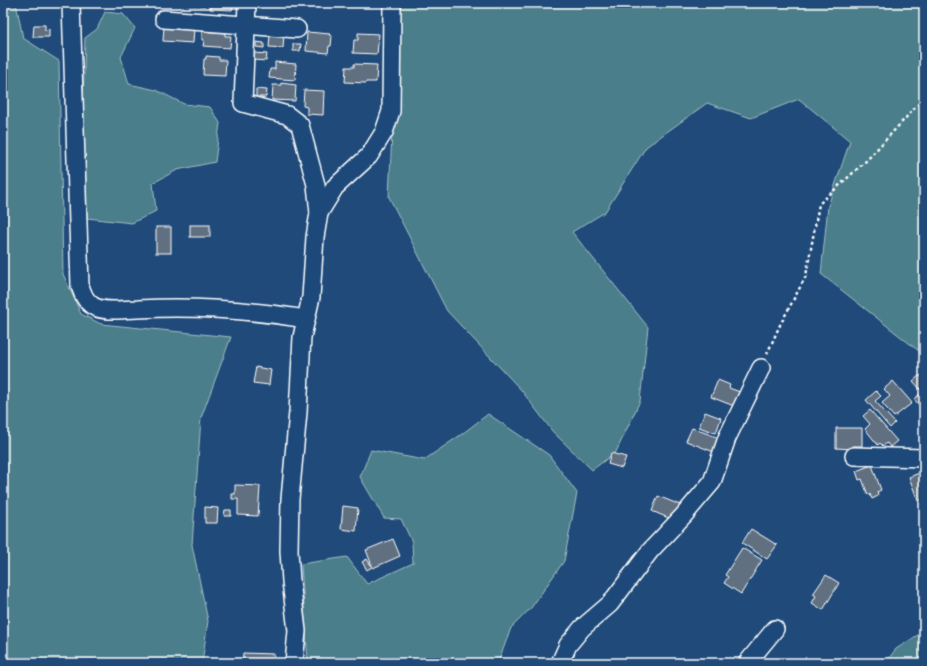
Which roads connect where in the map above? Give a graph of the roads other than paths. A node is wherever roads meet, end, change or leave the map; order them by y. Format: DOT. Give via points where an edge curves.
graph roads {
  1 [pos="71,3"];
  2 [pos="247,3"];
  3 [pos="392,3"];
  4 [pos="164,19"];
  5 [pos="246,25"];
  6 [pos="297,29"];
  7 [pos="319,213"];
  8 [pos="306,319"];
  9 [pos="761,368"];
  10 [pos="854,456"];
  11 [pos="924,458"];
  12 [pos="775,629"];
  13 [pos="294,663"];
  14 [pos="560,663"];
  15 [pos="747,663"];
  1 -- 8 [label="street" via="80,286 84,298 93,306 107,310 189,308 275,314"];
  2 -- 5 [label="street"];
  3 -- 7 [label="street" via="391,111 384,132 369,156 336,187"];
  4 -- 5 [label="street"];
  5 -- 6 [label="street"];
  5 -- 7 [label="street" via="243,103 287,115 300,125 316,185"];
  7 -- 8 [label="street" via="311,297"];
  8 -- 13 [label="street" via="302,337 290,498 291,581 297,631"];
  9 -- 14 [label="street" via="728,438 712,482 650,551 610,604 582,628 568,645"];
  10 -- 11 [label="street"];
  12 -- 15 [label="street"];
}
